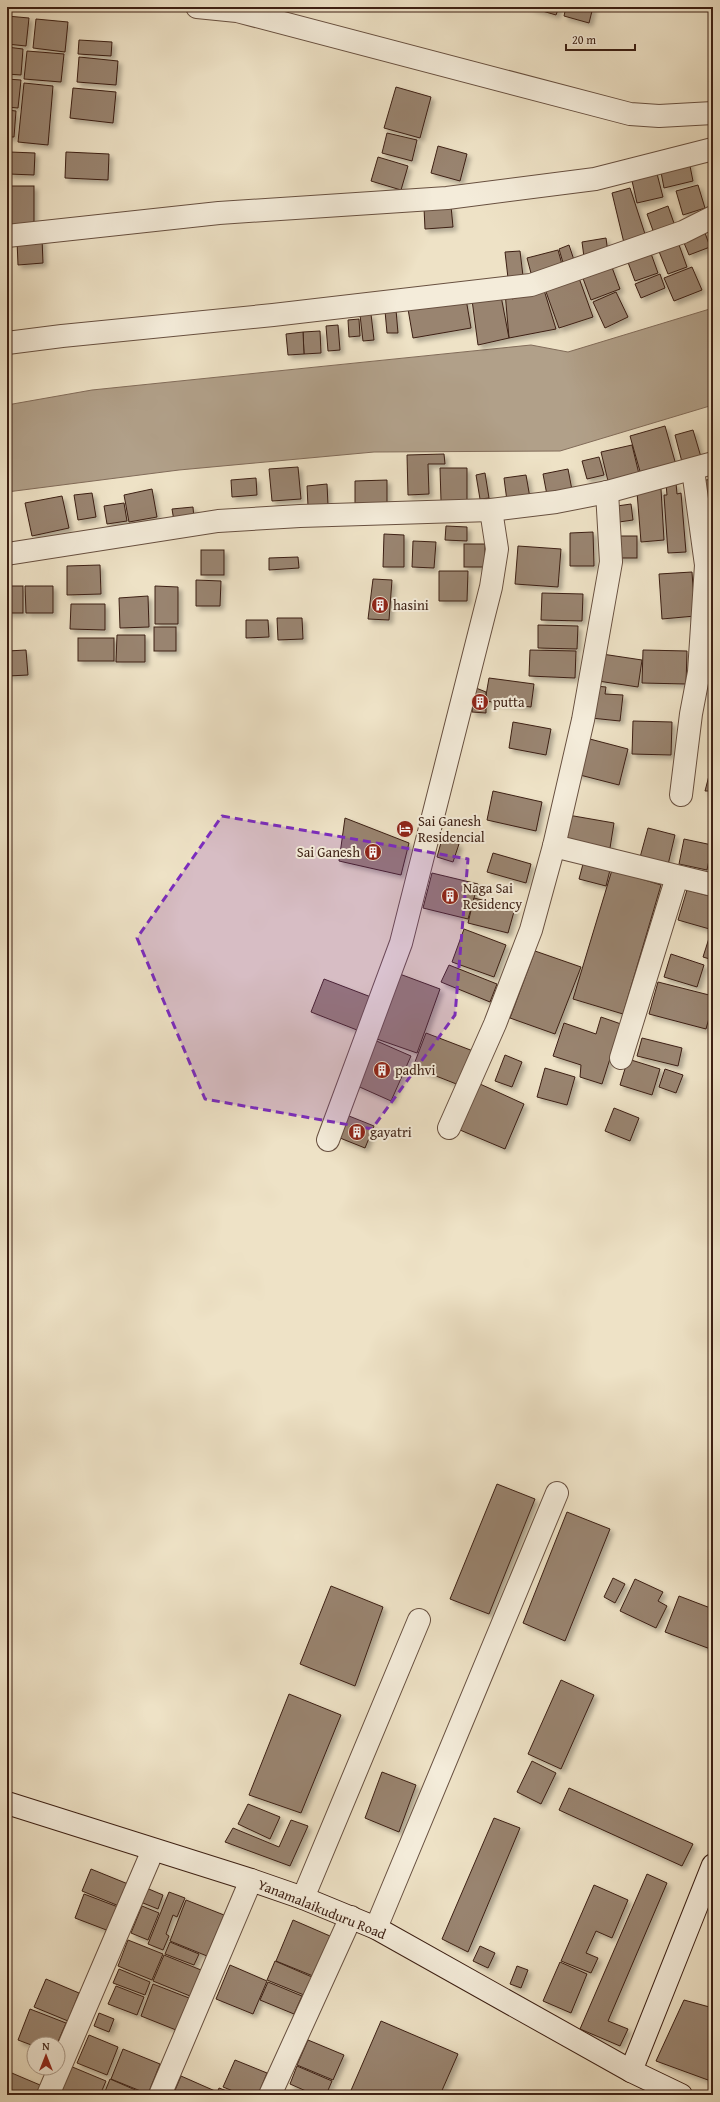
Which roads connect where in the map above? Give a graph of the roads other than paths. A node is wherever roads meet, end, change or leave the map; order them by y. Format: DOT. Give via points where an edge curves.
graph roads {
  1 [pos="197,7"];
  2 [pos="238,9"];
  3 [pos="713,113"];
  4 [pos="713,149"];
  5 [pos="713,217"];
  6 [pos="7,236"];
  7 [pos="7,343"];
  8 [pos="713,463"];
  9 [pos="692,470"];
  10 [pos="607,492"];
  11 [pos="492,510"];
  12 [pos="7,554"];
  13 [pos="681,795"];
  14 [pos="554,846"];
  15 [pos="677,877"];
  16 [pos="713,885"];
  17 [pos="622,1058"];
  18 [pos="449,1128"];
  19 [pos="328,1140"];
  20 [pos="557,1493"];
  21 [pos="419,1620"];
  22 [pos="7,1803"];
  23 [pos="153,1850"];
  24 [pos="713,1865"];
  25 [pos="251,1880"];
  26 [pos="303,1898"];
  27 [pos="351,1917"];
  28 [pos="376,1928"];
  29 [pos="631,2071"];
  30 [pos="676,2094"];
  31 [pos="48,2095"];
  32 [pos="160,2095"];
  33 [pos="270,2095"];
  1 -- 2 [label="street"];
  2 -- 3 [label="street" via="630,114 659,116"];
  4 -- 6 [label="street" via="595,179 447,198 219,213"];
  5 -- 7 [label="street" via="683,232 531,285 273,316"];
  8 -- 9 [label="street"];
  9 -- 10 [label="street"];
  9 -- 13 [label="street" via="706,565 700,672 691,714"];
  10 -- 11 [label="street"];
  10 -- 14 [label="street" via="611,562 583,720"];
  11 -- 12 [label="street" via="218,521"];
  11 -- 19 [label="street" via="497,549 492,587 401,943"];
  14 -- 15 [label="street"];
  14 -- 18 [label="street" via="531,930 495,1024"];
  15 -- 16 [label="street"];
  15 -- 17 [label="street"];
  20 -- 28 [label="street"];
  21 -- 26 [label="street"];
  22 -- 23 [label="street, Yanamalaikuduru Road"];
  23 -- 25 [label="street, Yanamalaikuduru Road"];
  23 -- 31 [label="street"];
  24 -- 29 [label="street"];
  25 -- 26 [label="street, Yanamalaikuduru Road"];
  25 -- 32 [label="street"];
  26 -- 27 [label="street, Yanamalaikuduru Road"];
  27 -- 28 [label="street, Yanamalaikuduru Road"];
  27 -- 33 [label="street"];
  28 -- 29 [label="street, Yanamalaikuduru Road"];
  29 -- 30 [label="street, Yanamalaikuduru Road"];
}
